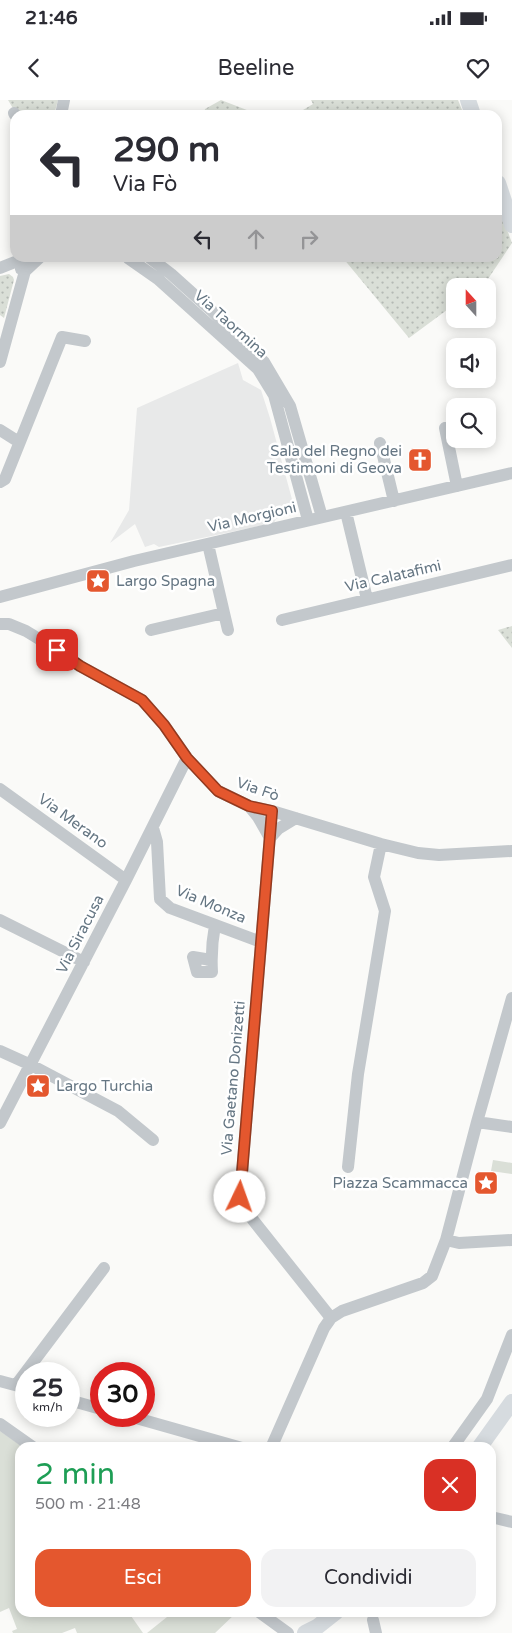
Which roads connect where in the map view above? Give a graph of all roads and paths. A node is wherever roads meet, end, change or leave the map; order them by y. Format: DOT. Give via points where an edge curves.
graph roads {
  1 [pos="502,195"];
  2 [pos="512,225"];
  3 [pos="134,262"];
  4 [pos="155,262"];
  5 [pos="22,264"];
  6 [pos="0,269"];
  7 [pos="85,341"];
  8 [pos="0,362"];
  9 [pos="445,428"];
  10 [pos="0,430"];
  11 [pos="19,442"];
  12 [pos="380,443"];
  13 [pos="512,473"];
  14 [pos="0,482"];
  15 [pos="457,486"];
  16 [pos="394,501"];
  17 [pos="318,503"];
  18 [pos="304,506"];
  19 [pos="346,512"];
  20 [pos="322,517"];
  21 [pos="308,520"];
  22 [pos="208,544"];
  23 [pos="512,565"];
  24 [pos="0,597"];
  25 [pos="368,599"];
  26 [pos="224,613"];
  27 [pos="282,620"];
  28 [pos="3,623"];
  29 [pos="151,630"];
  30 [pos="228,630"];
  31 [pos="187,758"];
  32 [pos="0,789"];
  33 [pos="249,806"];
  34 [pos="272,811"];
  35 [pos="296,818"];
  36 [pos="153,828"];
  37 [pos="270,838"];
  38 [pos="381,844"];
  39 [pos="512,851"];
  40 [pos="126,880"];
  41 [pos="0,920"];
  42 [pos="215,925"];
  43 [pos="261,942"];
  44 [pos="211,960"];
  45 [pos="84,962"];
  46 [pos="512,998"];
  47 [pos="0,1051"];
  48 [pos="31,1065"];
  49 [pos="477,1122"];
  50 [pos="0,1123"];
  51 [pos="512,1127"];
  52 [pos="154,1140"];
  53 [pos="348,1167"];
  54 [pos="446,1240"];
  55 [pos="512,1240"];
  56 [pos="104,1268"];
  57 [pos="330,1318"];
  58 [pos="511,1329"];
  59 [pos="38,1362"];
  60 [pos="0,1381"];
  61 [pos="15,1385"];
  62 [pos="512,1402"];
  63 [pos="155,1423"];
  64 [pos="0,1424"];
  65 [pos="26,1442"];
  66 [pos="221,1442"];
  67 [pos="274,1442"];
  68 [pos="456,1442"];
  69 [pos="484,1442"];
  70 [pos="496,1518"];
  71 [pos="512,1522"];
  72 [pos="264,1617"];
  73 [pos="265,1617"];
  74 [pos="329,1617"];
  75 [pos="338,1617"];
  76 [pos="373,1620"];
  77 [pos="277,1633"];
  78 [pos="288,1633"];
  79 [pos="306,1633"];
  80 [pos="328,1633"];
  81 [pos="376,1633"];
  1 -- 2 [label="main road"];
  3 -- 18 [label="street, Via Taormina" via="158,279 258,369 274,396"];
  4 -- 17 [label="street, Via Taormina" via="264,362 290,406"];
  5 -- 6 [label="street"];
  5 -- 8 [label="street"];
  7 -- 11 [label="street" via="62,337"];
  9 -- 15 [label="street"];
  10 -- 11 [label="street"];
  11 -- 14 [label="street" via="5,479"];
  12 -- 16 [label="street"];
  13 -- 15 [label="street, Via Morgioni"];
  15 -- 16 [label="street, Via Morgioni"];
  16 -- 19 [label="street, Via Morgioni"];
  17 -- 18 [label="street"];
  17 -- 20 [label="street, Via Taormina"];
  18 -- 21 [label="street, Via Taormina"];
  19 -- 20 [label="street, Via Morgioni"];
  19 -- 25 [label="street"];
  20 -- 21 [label="street, Via Morgioni"];
  21 -- 22 [label="street, Via Morgioni"];
  22 -- 24 [label="street, Via Morgioni"];
  22 -- 26 [label="street"];
  23 -- 25 [label="street, Via Calatafimi"];
  25 -- 27 [label="street, Via Calatafimi"];
  26 -- 29 [label="street"];
  26 -- 30 [label="street"];
  28 -- 31 [label="street, Via Fò" via="26,631 142,700"];
  31 -- 33 [label="street, Via Fò" via="218,791"];
  31 -- 36 [label="street, Via Siracusa"];
  32 -- 40 [label="street, Via Merano"];
  33 -- 34 [label="street, Via Fò"];
  33 -- 37 [label="street"];
  34 -- 35 [label="street, Via Fò"];
  34 -- 37 [label="street, Via Gaetano Donizetti"];
  35 -- 37 [label="street"];
  35 -- 38 [label="street, Via Fò"];
  36 -- 40 [label="street, Via Siracusa"];
  36 -- 42 [label="street, Via Monza" via="157,842 160,899 170,908"];
  37 -- 43 [label="street, Via Gaetano Donizetti"];
  38 -- 39 [label="street, Via Fò" via="439,855"];
  38 -- 53 [label="street" via="374,878 385,911 358,1074"];
  40 -- 45 [label="street, Via Siracusa"];
  41 -- 45 [label="street"];
  42 -- 43 [label="street, Via Monza"];
  42 -- 44 [label="street"];
  43 -- 57 [label="street, Via Gaetano Donizetti" via="240,1197 253,1220"];
  45 -- 48 [label="street, Via Siracusa"];
  46 -- 49 [label="street"];
  47 -- 48 [label="street"];
  48 -- 50 [label="street, Via Siracusa"];
  48 -- 52 [label="street" via="118,1111"];
  49 -- 51 [label="street"];
  49 -- 54 [label="street"];
  54 -- 55 [label="street" via="459,1243"];
  54 -- 57 [label="street" via="432,1276 422,1283"];
  56 -- 59 [label="street"];
  57 -- 67 [label="street"];
  58 -- 68 [label="street" via="487,1399"];
  60 -- 61 [label="street"];
  62 -- 69 [label="main road"];
  63 -- 66 [label="street"];
  64 -- 65 [label="street"];
  70 -- 71 [label="street"];
  72 -- 77 [label="street"];
  73 -- 78 [label="street"];
  74 -- 79 [label="main road"];
  75 -- 80 [label="main road"];
  76 -- 81 [label="street"];
}
